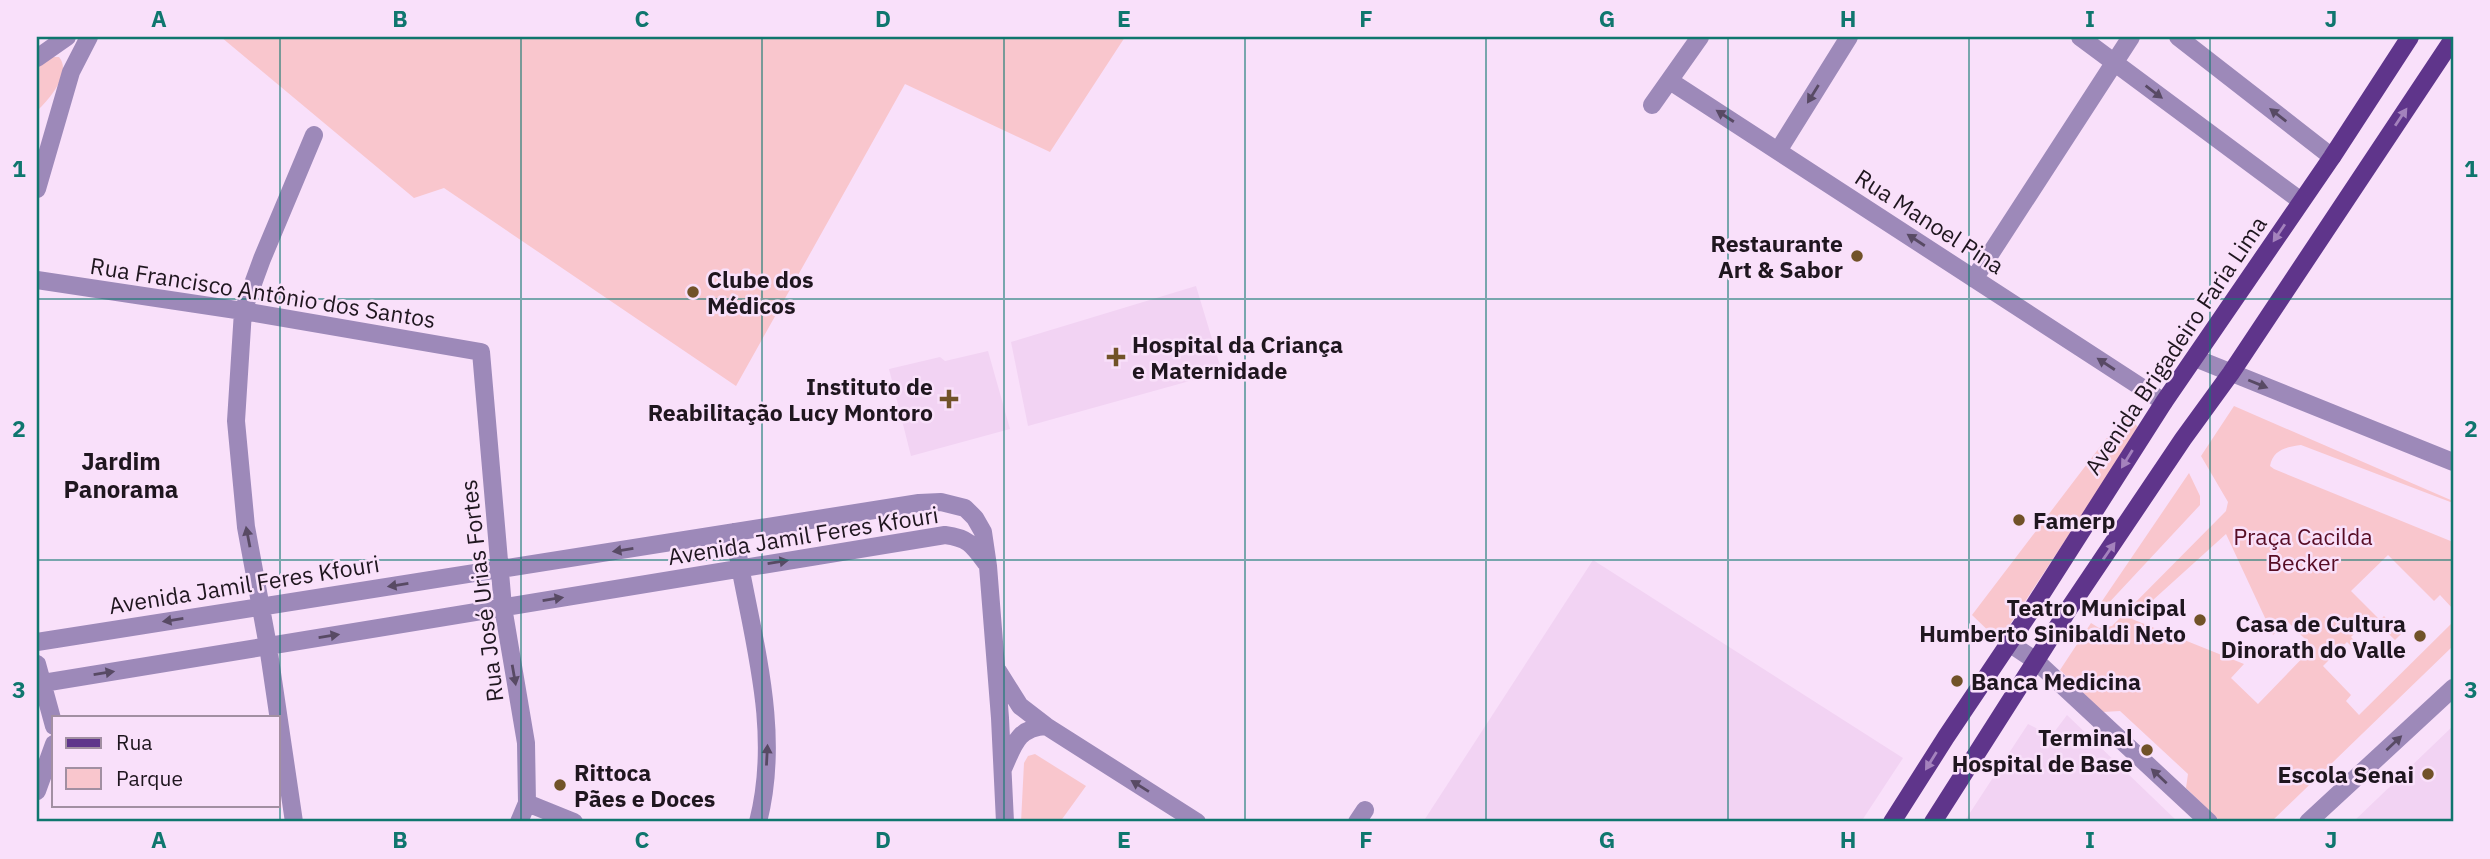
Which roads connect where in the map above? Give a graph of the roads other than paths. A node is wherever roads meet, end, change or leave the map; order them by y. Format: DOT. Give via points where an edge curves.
graph roads {
  1 [pos="67,37"];
  2 [pos="89,37"];
  3 [pos="1700,37"];
  4 [pos="1849,37"];
  5 [pos="2080,37"];
  6 [pos="2131,37"];
  7 [pos="2178,37"];
  8 [pos="2410,37"];
  9 [pos="2453,39"];
  10 [pos="37,58"];
  11 [pos="2114,63"];
  12 [pos="1670,81"];
  13 [pos="1652,105"];
  14 [pos="44,135"];
  15 [pos="314,135"];
  16 [pos="1778,151"];
  17 [pos="2332,157"];
  18 [pos="37,189"];
  19 [pos="2301,201"];
  20 [pos="1975,279"];
  21 [pos="37,280"];
  22 [pos="243,311"];
  23 [pos="481,352"];
  24 [pos="2195,358"];
  25 [pos="2231,373"];
  26 [pos="2164,402"];
  27 [pos="2453,462"];
  28 [pos="734,532"];
  29 [pos="988,566"];
  30 [pos="740,568"];
  31 [pos="500,569"];
  32 [pos="262,606"];
  33 [pos="503,607"];
  34 [pos="37,642"];
  35 [pos="2010,643"];
  36 [pos="268,646"];
  37 [pos="2036,661"];
  38 [pos="37,664"];
  39 [pos="996,668"];
  40 [pos="40,684"];
  41 [pos="2453,688"];
  42 [pos="278,716"];
  43 [pos="52,720"];
  44 [pos="1046,726"];
  45 [pos="280,727"];
  46 [pos="52,750"];
  47 [pos="1003,770"];
  48 [pos="37,791"];
  49 [pos="527,803"];
  50 [pos="294,822"];
  51 [pos="519,822"];
  52 [pos="574,822"];
  53 [pos="758,822"];
  54 [pos="1004,822"];
  55 [pos="1198,822"];
  56 [pos="1892,822"];
  57 [pos="1933,822"];
  58 [pos="2208,822"];
  59 [pos="2308,822"];
  1 -- 10 [label="street"];
  2 -- 14 [label="street"];
  3 -- 12 [label="street"];
  4 -- 16 [label="street, one-way"];
  5 -- 11 [label="street"];
  6 -- 11 [label="street"];
  17 -- 7 [label="street, one-way"];
  8 -- 17 [label="main road, Avenida Brigadeiro Faria Lima"];
  25 -- 9 [label="main road, one-way"];
  11 -- 19 [label="street, one-way"];
  11 -- 20 [label="street"];
  12 -- 13 [label="street"];
  16 -- 12 [label="street, Rua Manoel Pina, one-way"];
  14 -- 18 [label="street"];
  15 -- 22 [label="street"];
  20 -- 16 [label="street, Rua Manoel Pina, one-way"];
  17 -- 19 [label="main road, Avenida Brigadeiro Faria Lima"];
  19 -- 24 [label="main road, Avenida Brigadeiro Faria Lima, one-way"];
  26 -- 20 [label="street, Rua Manoel Pina, one-way"];
  21 -- 22 [label="street, Rua Francisco Antônio dos Santos"];
  22 -- 23 [label="street, Rua Francisco Antônio dos Santos"];
  32 -- 22 [label="street, one-way" via="246,527 236,421"];
  23 -- 31 [label="street, Rua José Urias Fortes"];
  24 -- 25 [label="street"];
  24 -- 26 [label="main road, Avenida Brigadeiro Faria Lima"];
  25 -- 27 [label="street, one-way"];
  37 -- 25 [label="main road, one-way"];
  26 -- 35 [label="main road, Avenida Brigadeiro Faria Lima, one-way"];
  28 -- 29 [label="street, Avenida Jamil Feres Kfouri" via="941,502 965,508 975,518 983,532"];
  28 -- 30 [label="street"];
  28 -- 31 [label="street, Avenida Jamil Feres Kfouri, one-way"];
  30 -- 29 [label="street, Avenida Jamil Feres Kfouri, one-way" via="945,535 962,537"];
  29 -- 39 [label="street"];
  33 -- 30 [label="street, Avenida Jamil Feres Kfouri, one-way"];
  53 -- 30 [label="street, one-way" via="765,795 768,734 763,680"];
  31 -- 32 [label="street, Avenida Jamil Feres Kfouri, one-way"];
  31 -- 33 [label="street, Rua José Urias Fortes"];
  32 -- 34 [label="street, Avenida Jamil Feres Kfouri, one-way"];
  32 -- 36 [label="street"];
  36 -- 33 [label="street, Avenida Jamil Feres Kfouri, one-way"];
  33 -- 49 [label="street, Rua José Urias Fortes, one-way" via="526,743"];
  35 -- 37 [label="street"];
  35 -- 56 [label="main road, Avenida Brigadeiro Faria Lima, one-way"];
  40 -- 36 [label="street, Avenida Jamil Feres Kfouri, one-way"];
  36 -- 42 [label="street"];
  37 -- 57 [label="main road"];
  58 -- 37 [label="street, one-way"];
  38 -- 40 [label="street"];
  39 -- 44 [label="street" via="1020,706"];
  39 -- 47 [label="street"];
  40 -- 43 [label="street"];
  59 -- 41 [label="street, one-way"];
  44 -- 47 [label="street" via="1031,727 1018,738"];
  55 -- 44 [label="street, one-way"];
  45 -- 50 [label="street"];
  46 -- 48 [label="street"];
  47 -- 54 [label="street"];
  49 -- 51 [label="street, Rua José Urias Fortes"];
  49 -- 52 [label="street"];
}
